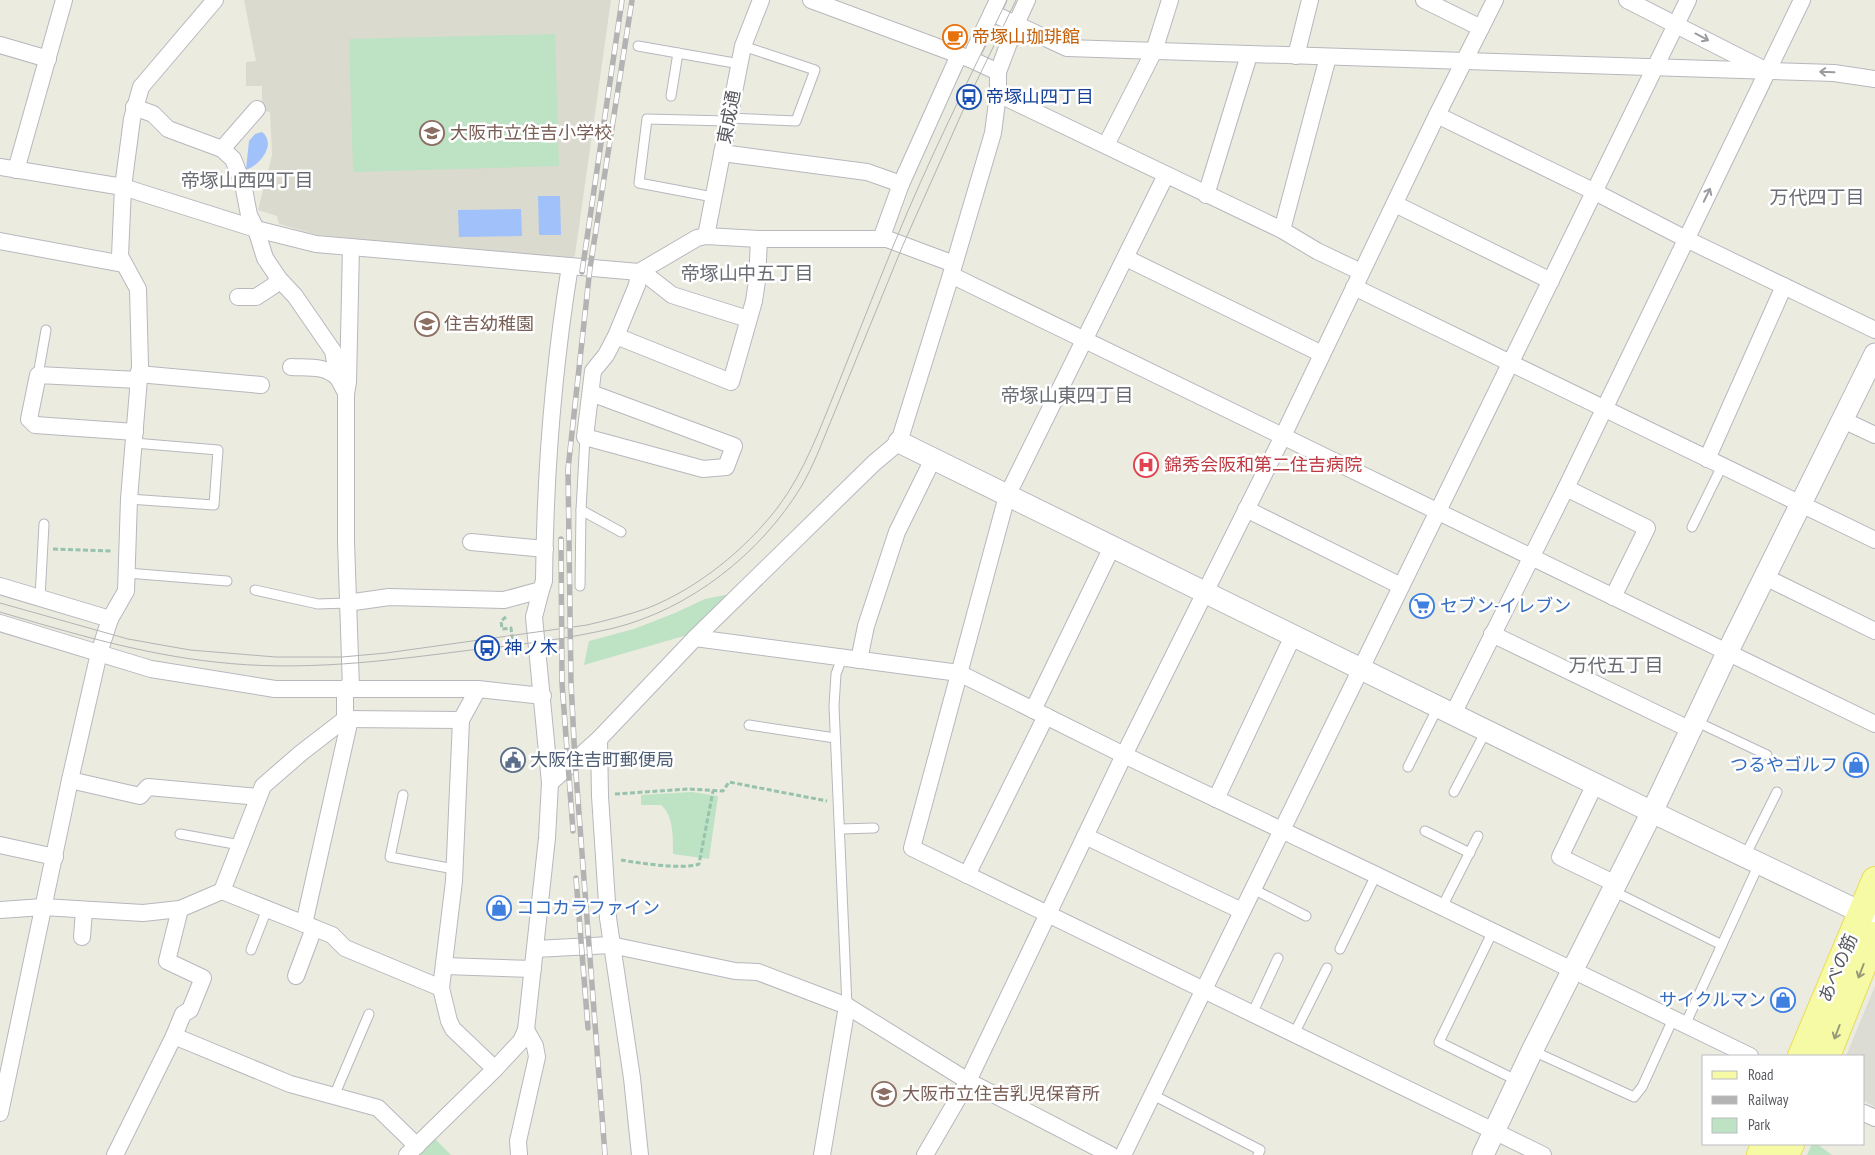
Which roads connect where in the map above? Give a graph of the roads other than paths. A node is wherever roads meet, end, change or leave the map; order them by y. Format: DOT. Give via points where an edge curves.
graph roads {
  1 [pos="64,0"];
  2 [pos="215,0"];
  3 [pos="761,0"];
  4 [pos="811,0"];
  5 [pos="1027,0"];
  6 [pos="1170,0"];
  7 [pos="1310,0"];
  8 [pos="1424,0"];
  9 [pos="1495,0"];
  10 [pos="1627,0"];
  11 [pos="1688,0"];
  12 [pos="1802,0"];
  13 [pos="995,7"];
  14 [pos="1016,24"];
  15 [pos="1676,24"];
  16 [pos="1481,28"];
  17 [pos="0,45"];
  18 [pos="638,46"];
  19 [pos="743,46"];
  20 [pos="1154,52"];
  21 [pos="678,53"];
  22 [pos="1249,55"];
  23 [pos="1296,56"];
  24 [pos="965,57"];
  25 [pos="1328,57"];
  26 [pos="48,59"];
  27 [pos="1464,62"];
  28 [pos="740,64"];
  29 [pos="1656,67"];
  30 [pos="1767,71"];
  31 [pos="998,72"];
  32 [pos="1875,79"];
  33 [pos="998,94"];
  34 [pos="671,96"];
  35 [pos="134,108"];
  36 [pos="257,109"];
  37 [pos="1437,115"];
  38 [pos="728,120"];
  39 [pos="1106,145"];
  40 [pos="222,149"];
  41 [pos="722,153"];
  42 [pos="0,167"];
  43 [pos="16,170"];
  44 [pos="1166,175"];
  45 [pos="901,184"];
  46 [pos="123,187"];
  47 [pos="1595,192"];
  48 [pos="1206,195"];
  49 [pos="713,197"];
  50 [pos="1395,204"];
  51 [pos="256,229"];
  52 [pos="1282,230"];
  53 [pos="706,236"];
  54 [pos="759,239"];
  55 [pos="881,239"];
  56 [pos="1686,239"];
  57 [pos="0,242"];
  58 [pos="351,248"];
  59 [pos="1126,258"];
  60 [pos="123,264"];
  61 [pos="570,266"];
  62 [pos="953,270"];
  63 [pos="639,272"];
  64 [pos="279,279"];
  65 [pos="1358,279"];
  66 [pos="1551,281"];
  67 [pos="1784,286"];
  68 [pos="238,297"];
  69 [pos="748,319"];
  70 [pos="46,330"];
  71 [pos="1875,330"];
  72 [pos="616,336"];
  73 [pos="1085,340"];
  74 [pos="1322,354"];
  75 [pos="1875,354"];
  76 [pos="1511,362"];
  77 [pos="291,367"];
  78 [pos="38,375"];
  79 [pos="138,377"];
  80 [pos="338,378"];
  81 [pos="261,385"];
  82 [pos="591,393"];
  83 [pos="346,394"];
  84 [pos="1604,409"];
  85 [pos="1843,420"];
  86 [pos="1875,435"];
  87 [pos="1283,436"];
  88 [pos="134,437"];
  89 [pos="585,437"];
  90 [pos="899,442"];
  91 [pos="932,459"];
  92 [pos="1707,459"];
  93 [pos="1722,466"];
  94 [pos="1566,488"];
  95 [pos="1007,496"];
  96 [pos="129,499"];
  97 [pos="1801,505"];
  98 [pos="1246,509"];
  99 [pos="581,510"];
  100 [pos="1437,511"];
  101 [pos="44,524"];
  102 [pos="1692,527"];
  103 [pos="621,532"];
  104 [pos="1875,540"];
  105 [pos="471,542"];
  106 [pos="1112,547"];
  107 [pos="545,549"];
  108 [pos="1531,557"];
  109 [pos="127,573"];
  110 [pos="1765,578"];
  111 [pos="227,581"];
  112 [pos="0,586"];
  113 [pos="580,586"];
  114 [pos="1401,586"];
  115 [pos="255,590"];
  116 [pos="541,590"];
  117 [pos="1205,592"];
  118 [pos="1613,597"];
  119 [pos="40,598"];
  120 [pos="347,603"];
  121 [pos="110,619"];
  122 [pos="0,624"];
  123 [pos="1875,631"];
  124 [pos="1492,634"];
  125 [pos="1293,636"];
  126 [pos="695,638"];
  127 [pos="1727,652"];
  128 [pos="99,653"];
  129 [pos="842,658"];
  130 [pos="859,660"];
  131 [pos="1361,669"];
  132 [pos="959,673"];
  133 [pos="348,688"];
  134 [pos="478,689"];
  135 [pos="542,696"];
  136 [pos="1445,710"];
  137 [pos="1039,713"];
  138 [pos="348,719"];
  139 [pos="461,720"];
  140 [pos="1875,724"];
  141 [pos="749,725"];
  142 [pos="1693,726"];
  143 [pos="1486,731"];
  144 [pos="835,738"];
  145 [pos="599,739"];
  146 [pos="1124,755"];
  147 [pos="1767,755"];
  148 [pos="1408,767"];
  149 [pos="70,780"];
  150 [pos="550,783"];
  151 [pos="1595,784"];
  152 [pos="1454,792"];
  153 [pos="1777,792"];
  154 [pos="403,795"];
  155 [pos="258,797"];
  156 [pos="1216,799"];
  157 [pos="1652,812"];
  158 [pos="874,828"];
  159 [pos="840,830"];
  160 [pos="1282,830"];
  161 [pos="1425,831"];
  162 [pos="180,834"];
  163 [pos="1084,836"];
  164 [pos="1478,836"];
  165 [pos="0,845"];
  166 [pos="240,845"];
  167 [pos="1470,853"];
  168 [pos="55,857"];
  169 [pos="1752,860"];
  170 [pos="454,869"];
  171 [pos="1376,874"];
  172 [pos="967,875"];
  173 [pos="1875,880"];
  174 [pos="1614,888"];
  175 [pos="1253,889"];
  176 [pos="222,891"];
  177 [pos="1442,906"];
  178 [pos="43,907"];
  179 [pos="267,909"];
  180 [pos="0,910"];
  181 [pos="84,910"];
  182 [pos="180,910"];
  183 [pos="1242,912"];
  184 [pos="1047,914"];
  185 [pos="1868,915"];
  186 [pos="1306,916"];
  187 [pos="309,926"];
  188 [pos="1493,931"];
  189 [pos="1875,935"];
  190 [pos="82,937"];
  191 [pos="611,945"];
  192 [pos="1722,945"];
  193 [pos="535,949"];
  194 [pos="1340,949"];
  195 [pos="251,950"];
  196 [pos="1278,958"];
  197 [pos="445,966"];
  198 [pos="1327,968"];
  199 [pos="533,970"];
  200 [pos="1573,970"];
  201 [pos="296,976"];
  202 [pos="441,988"];
  203 [pos="1204,991"];
  204 [pos="847,1006"];
  205 [pos="368,1014"];
  206 [pos="1252,1014"];
  207 [pos="1679,1022"];
  208 [pos="526,1030"];
  209 [pos="1294,1034"];
  210 [pos="174,1036"];
  211 [pos="1532,1051"];
  212 [pos="1748,1055"];
  213 [pos="1801,1055"];
  214 [pos="1827,1055"];
  215 [pos="495,1069"];
  216 [pos="968,1081"];
  217 [pos="1518,1081"];
  218 [pos="1153,1095"];
  219 [pos="334,1096"];
  220 [pos="0,1113"];
  221 [pos="1494,1131"];
  222 [pos="412,1150"];
  223 [pos="116,1155"];
  224 [pos="519,1155"];
  225 [pos="640,1155"];
  226 [pos="822,1155"];
  227 [pos="925,1155"];
  228 [pos="1111,1155"];
  229 [pos="1123,1155"];
  230 [pos="1258,1155"];
  231 [pos="1483,1155"];
  232 [pos="1543,1155"];
  1 -- 26 [label="street"];
  2 -- 35 [label="street" via="141,87"];
  3 -- 19 [label="street, 東成通"];
  4 -- 24 [label="street"];
  5 -- 14 [label="street"];
  6 -- 20 [label="street"];
  7 -- 23 [label="street"];
  8 -- 16 [label="street"];
  9 -- 16 [label="street"];
  10 -- 15 [label="street"];
  11 -- 15 [label="street"];
  12 -- 30 [label="street"];
  13 -- 14 [label="street"];
  13 -- 24 [label="street"];
  14 -- 20 [label="street" via="1067,48"];
  14 -- 31 [label="street"];
  15 -- 29 [label="street"];
  15 -- 30 [label="street, one-way"];
  16 -- 27 [label="street"];
  17 -- 26 [label="street"];
  18 -- 21 [label="lane"];
  19 -- 28 [label="street, 東成通"];
  19 -- 38 [label="lane" via="815,70 796,121"];
  20 -- 22 [label="street"];
  20 -- 39 [label="street"];
  21 -- 28 [label="lane"];
  21 -- 34 [label="lane"];
  22 -- 23 [label="street"];
  22 -- 48 [label="street"];
  23 -- 25 [label="street"];
  24 -- 31 [label="street"];
  24 -- 45 [label="street"];
  25 -- 27 [label="street"];
  25 -- 52 [label="street"];
  26 -- 43 [label="street"];
  27 -- 29 [label="street"];
  27 -- 37 [label="street"];
  28 -- 38 [label="street, 東成通"];
  29 -- 30 [label="street"];
  29 -- 47 [label="street"];
  32 -- 30 [label="street, one-way" via="1834,72"];
  56 -- 30 [label="street, one-way"];
  31 -- 33 [label="street"];
  33 -- 39 [label="street"];
  33 -- 62 [label="street" via="993,134"];
  35 -- 40 [label="street" via="153,114 168,128"];
  35 -- 46 [label="street"];
  36 -- 40 [label="street"];
  37 -- 47 [label="street"];
  37 -- 50 [label="street"];
  38 -- 41 [label="street, 東成通"];
  38 -- 49 [label="lane" via="647,119 639,182"];
  39 -- 44 [label="street"];
  40 -- 51 [label="street" via="236,168"];
  41 -- 45 [label="street" via="867,172"];
  41 -- 49 [label="street, 東成通"];
  42 -- 43 [label="street"];
  43 -- 46 [label="street"];
  44 -- 48 [label="street"];
  44 -- 59 [label="street"];
  45 -- 55 [label="street"];
  46 -- 51 [label="street"];
  46 -- 60 [label="street" via="120,256"];
  47 -- 56 [label="street"];
  47 -- 66 [label="street"];
  48 -- 52 [label="street"];
  49 -- 53 [label="street, 東成通"];
  50 -- 65 [label="street"];
  50 -- 66 [label="street"];
  51 -- 58 [label="street" via="316,244"];
  51 -- 64 [label="street" via="266,258"];
  52 -- 65 [label="street"];
  53 -- 54 [label="street"];
  53 -- 63 [label="street"];
  54 -- 55 [label="street"];
  54 -- 69 [label="street" via="757,281"];
  55 -- 62 [label="street"];
  56 -- 67 [label="street"];
  56 -- 84 [label="street"];
  57 -- 60 [label="street"];
  58 -- 61 [label="street"];
  58 -- 83 [label="street"];
  59 -- 73 [label="street"];
  59 -- 74 [label="street"];
  60 -- 79 [label="street" via="138,289"];
  61 -- 63 [label="street"];
  61 -- 107 [label="street" via="560,326 546,496"];
  62 -- 73 [label="street"];
  62 -- 90 [label="street"];
  63 -- 69 [label="street" via="672,294"];
  63 -- 72 [label="street" via="637,285"];
  64 -- 68 [label="street" via="256,297"];
  64 -- 80 [label="street" via="295,296 333,351"];
  65 -- 74 [label="street"];
  65 -- 76 [label="street"];
  66 -- 76 [label="street"];
  67 -- 71 [label="street"];
  67 -- 92 [label="street"];
  69 -- 72 [label="street" via="731,382"];
  70 -- 78 [label="lane"];
  72 -- 82 [label="street" via="593,371"];
  73 -- 87 [label="street"];
  73 -- 95 [label="street"];
  74 -- 87 [label="street"];
  75 -- 85 [label="street"];
  76 -- 84 [label="street"];
  76 -- 100 [label="street"];
  77 -- 80 [label="street" via="321,368"];
  78 -- 79 [label="street"];
  78 -- 88 [label="street" via="29,419 35,425"];
  79 -- 81 [label="street"];
  79 -- 88 [label="street"];
  80 -- 83 [label="street"];
  82 -- 89 [label="street"];
  82 -- 89 [label="street" via="734,446 726,467 703,470"];
  83 -- 120 [label="street"];
  84 -- 92 [label="street"];
  84 -- 94 [label="street"];
  85 -- 86 [label="street"];
  85 -- 97 [label="street"];
  87 -- 98 [label="street"];
  87 -- 100 [label="street"];
  88 -- 96 [label="street"];
  88 -- 96 [label="lane" via="218,450 214,505"];
  89 -- 99 [label="lane"];
  90 -- 91 [label="street"];
  90 -- 126 [label="street"];
  91 -- 95 [label="street"];
  91 -- 130 [label="street" via="897,532 866,626"];
  92 -- 93 [label="street"];
  93 -- 97 [label="street"];
  93 -- 102 [label="lane"];
  94 -- 108 [label="street"];
  94 -- 118 [label="street" via="1647,528"];
  95 -- 106 [label="street"];
  95 -- 132 [label="street"];
  96 -- 109 [label="street"];
  97 -- 104 [label="street"];
  97 -- 110 [label="street"];
  98 -- 114 [label="street"];
  98 -- 117 [label="street"];
  99 -- 103 [label="lane"];
  99 -- 113 [label="lane"];
  100 -- 108 [label="street"];
  100 -- 114 [label="street"];
  101 -- 119 [label="lane"];
  105 -- 107 [label="street"];
  106 -- 117 [label="street"];
  106 -- 137 [label="street"];
  107 -- 116 [label="street"];
  108 -- 118 [label="street"];
  108 -- 124 [label="street"];
  109 -- 111 [label="lane"];
  109 -- 121 [label="street" via="126,591"];
  110 -- 123 [label="street"];
  110 -- 127 [label="street"];
  112 -- 119 [label="street"];
  114 -- 131 [label="street"];
  115 -- 120 [label="lane" via="318,604"];
  116 -- 120 [label="street" via="504,600 389,597"];
  116 -- 135 [label="street" via="534,617"];
  117 -- 125 [label="street"];
  117 -- 146 [label="street"];
  118 -- 127 [label="street"];
  119 -- 121 [label="street"];
  120 -- 133 [label="street"];
  121 -- 128 [label="street"];
  122 -- 128 [label="street"];
  124 -- 136 [label="street"];
  124 -- 142 [label="street"];
  125 -- 131 [label="street"];
  125 -- 156 [label="street"];
  126 -- 129 [label="street"];
  126 -- 145 [label="street"];
  127 -- 140 [label="street"];
  127 -- 142 [label="street"];
  128 -- 133 [label="street" via="151,669 275,689"];
  128 -- 149 [label="street"];
  129 -- 130 [label="street"];
  129 -- 144 [label="lane" via="836,674"];
  130 -- 132 [label="street"];
  131 -- 136 [label="street"];
  131 -- 160 [label="street"];
  132 -- 137 [label="street"];
  132 -- 172 [label="street" via="912,848"];
  133 -- 134 [label="street"];
  133 -- 138 [label="street"];
  134 -- 135 [label="street"];
  134 -- 139 [label="street"];
  135 -- 150 [label="street"];
  136 -- 143 [label="street"];
  136 -- 148 [label="lane"];
  137 -- 146 [label="street"];
  137 -- 172 [label="street"];
  138 -- 139 [label="street"];
  138 -- 155 [label="street" via="300,753 263,786"];
  138 -- 187 [label="street"];
  139 -- 170 [label="street"];
  141 -- 144 [label="lane"];
  142 -- 147 [label="lane"];
  142 -- 157 [label="street"];
  143 -- 151 [label="street"];
  143 -- 152 [label="lane"];
  144 -- 159 [label="lane"];
  145 -- 150 [label="street"];
  145 -- 191 [label="street"];
  146 -- 156 [label="street"];
  146 -- 163 [label="street"];
  149 -- 155 [label="street" via="140,796 148,787"];
  149 -- 168 [label="street"];
  150 -- 193 [label="street"];
  151 -- 157 [label="street"];
  151 -- 174 [label="street" via="1560,857"];
  153 -- 169 [label="lane"];
  154 -- 170 [label="lane" via="390,857"];
  155 -- 166 [label="street"];
  156 -- 160 [label="street"];
  157 -- 169 [label="street"];
  157 -- 174 [label="street"];
  158 -- 159 [label="lane"];
  159 -- 204 [label="lane"];
  160 -- 171 [label="street"];
  160 -- 175 [label="street"];
  161 -- 167 [label="lane"];
  162 -- 166 [label="lane"];
  163 -- 183 [label="street"];
  163 -- 184 [label="street"];
  164 -- 167 [label="lane"];
  165 -- 168 [label="street"];
  166 -- 176 [label="street"];
  167 -- 177 [label="lane"];
  168 -- 178 [label="street"];
  169 -- 185 [label="street"];
  169 -- 192 [label="lane"];
  170 -- 197 [label="street"];
  171 -- 177 [label="street"];
  171 -- 194 [label="lane"];
  172 -- 184 [label="street"];
  173 -- 185 [label="main road, あべの筋"];
  174 -- 192 [label="lane"];
  174 -- 200 [label="street"];
  175 -- 183 [label="street"];
  175 -- 186 [label="lane"];
  176 -- 179 [label="street"];
  176 -- 182 [label="street"];
  177 -- 188 [label="street"];
  178 -- 180 [label="street"];
  178 -- 181 [label="street"];
  178 -- 220 [label="street"];
  179 -- 187 [label="street"];
  179 -- 195 [label="lane"];
  181 -- 182 [label="street" via="143,914"];
  181 -- 190 [label="street"];
  182 -- 210 [label="street" via="167,961 203,978 190,1010 183,1014"];
  183 -- 203 [label="street"];
  184 -- 203 [label="street"];
  184 -- 216 [label="street"];
  185 -- 213 [label="main road, あべの筋"];
  187 -- 201 [label="street"];
  187 -- 202 [label="street" via="332,935 345,948"];
  188 -- 200 [label="street"];
  188 -- 217 [label="lane" via="1439,1042"];
  189 -- 214 [label="main road, あべの筋, one-way"];
  191 -- 193 [label="street"];
  191 -- 204 [label="street" via="735,971 758,972"];
  191 -- 225 [label="street" via="632,1078"];
  192 -- 207 [label="lane"];
  193 -- 199 [label="street"];
  196 -- 206 [label="lane"];
  197 -- 199 [label="street"];
  197 -- 202 [label="street"];
  198 -- 209 [label="lane"];
  199 -- 208 [label="street"];
  200 -- 207 [label="street"];
  200 -- 211 [label="street"];
  202 -- 215 [label="street" via="453,1029"];
  203 -- 206 [label="street"];
  203 -- 218 [label="street"];
  204 -- 216 [label="street"];
  204 -- 226 [label="street"];
  205 -- 219 [label="lane"];
  206 -- 209 [label="street"];
  207 -- 211 [label="lane" via="1634,1097"];
  207 -- 212 [label="street"];
  208 -- 215 [label="street" via="521,1041"];
  208 -- 224 [label="street" via="537,1057 518,1141"];
  209 -- 221 [label="street"];
  210 -- 219 [label="street" via="290,1084"];
  210 -- 223 [label="street"];
  211 -- 217 [label="street"];
  215 -- 222 [label="street"];
  216 -- 227 [label="street"];
  216 -- 228 [label="street"];
  217 -- 221 [label="street"];
  218 -- 229 [label="street"];
  218 -- 230 [label="lane" via="1260,1150"];
  219 -- 222 [label="street" via="378,1108"];
  221 -- 231 [label="street"];
  221 -- 232 [label="street"];
}
